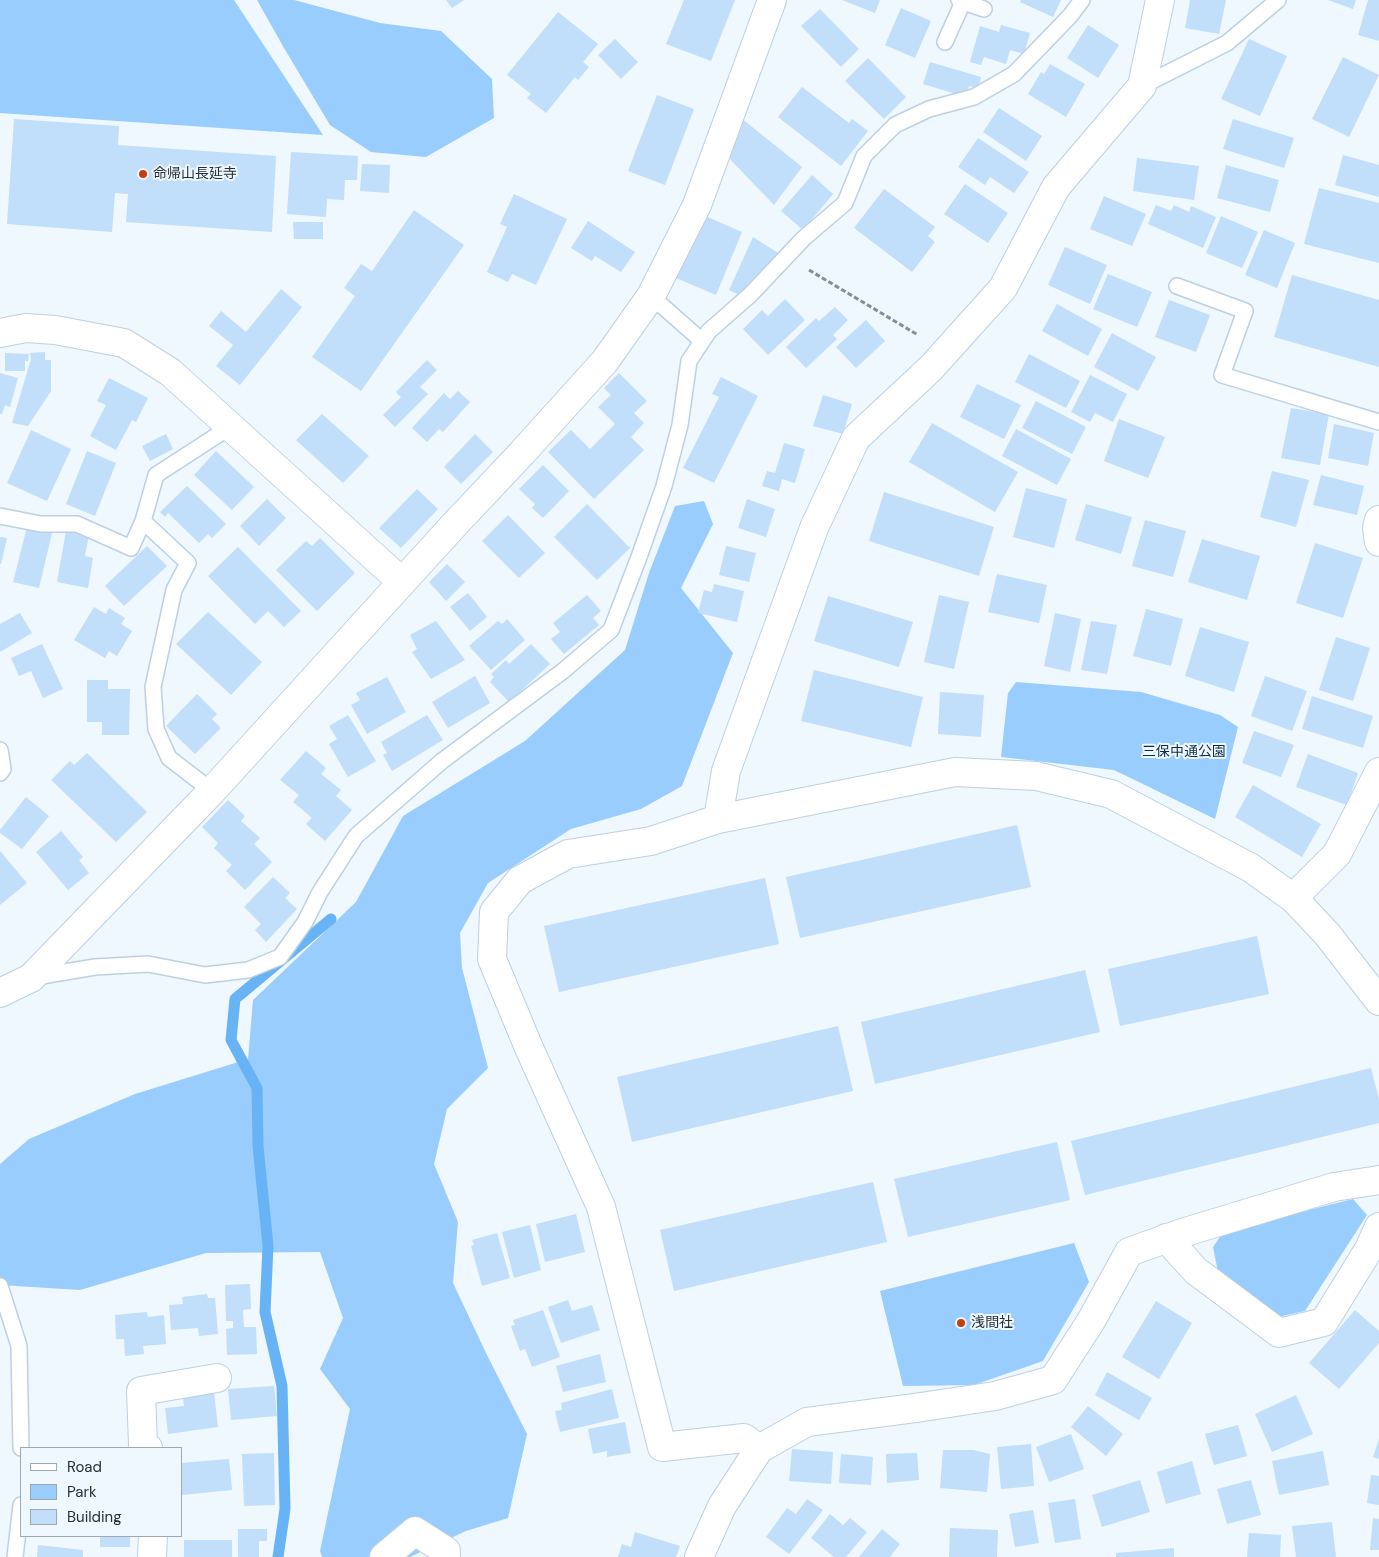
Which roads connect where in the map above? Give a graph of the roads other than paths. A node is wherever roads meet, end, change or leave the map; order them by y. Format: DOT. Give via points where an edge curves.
graph roads {
  1 [pos="772,0"];
  2 [pos="1082,0"];
  3 [pos="1160,0"];
  4 [pos="1278,0"];
  5 [pos="961,1"];
  6 [pos="984,9"];
  7 [pos="945,42"];
  8 [pos="1142,86"];
  9 [pos="1177,286"];
  10 [pos="652,296"];
  11 [pos="1,333"];
  12 [pos="702,341"];
  13 [pos="1379,422"];
  14 [pos="230,427"];
  15 [pos="0,516"];
  16 [pos="1379,520"];
  17 [pos="143,521"];
  18 [pos="1379,542"];
  19 [pos="402,582"];
  20 [pos="0,750"];
  21 [pos="1379,772"];
  22 [pos="0,774"];
  23 [pos="212,791"];
  24 [pos="718,819"];
  25 [pos="1293,898"];
  26 [pos="31,978"];
  27 [pos="0,993"];
  28 [pos="1379,1001"];
  29 [pos="1379,1180"];
  30 [pos="1379,1227"];
  31 [pos="1166,1238"];
  32 [pos="0,1286"];
  33 [pos="217,1378"];
  34 [pos="21,1447"];
  35 [pos="147,1447"];
  36 [pos="759,1449"];
  37 [pos="20,1514"];
  38 [pos="153,1537"];
  39 [pos="15,1557"];
  40 [pos="152,1557"];
  41 [pos="384,1557"];
  42 [pos="446,1557"];
  43 [pos="699,1557"];
  1 -- 10 [label="street" via="697,205"];
  2 -- 12 [label="lane" via="1014,74 974,97 930,109 895,124 864,156 845,203 804,238"];
  3 -- 8 [label="street"];
  4 -- 8 [label="lane" via="1227,43"];
  5 -- 6 [label="lane"];
  5 -- 7 [label="lane"];
  8 -- 24 [label="street" via="1056,187 1003,288 931,368 856,438 814,528 726,771"];
  9 -- 13 [label="lane" via="1245,311 1222,375"];
  10 -- 12 [label="lane"];
  10 -- 19 [label="street" via="605,361"];
  11 -- 14 [label="street" via="26,328 55,330 124,343 170,372"];
  12 -- 26 [label="lane" via="689,361 680,425 664,486 611,630 564,671 442,761 356,836 305,922 280,957 248,970 205,975 148,964 94,967"];
  14 -- 17 [label="lane" via="156,475"];
  14 -- 19 [label="street"];
  15 -- 17 [label="lane" via="41,524 77,524 131,548"];
  16 -- 18 [label="street"];
  17 -- 23 [label="lane" via="188,563 174,590 153,688 156,730 170,758"];
  19 -- 23 [label="street"];
  20 -- 22 [label="lane" via="3,769"];
  21 -- 25 [label="street" via="1336,854"];
  23 -- 26 [label="street"];
  24 -- 25 [label="street" via="955,772 1036,776 1111,794 1252,868"];
  24 -- 36 [label="street" via="651,841 568,854 520,880 494,912 492,959 601,1207 662,1447 744,1438"];
  25 -- 28 [label="street" via="1327,934"];
  26 -- 27 [label="street"];
  29 -- 31 [label="street" via="1334,1187"];
  30 -- 31 [label="street" via="1324,1322 1279,1333 1196,1271"];
  31 -- 36 [label="street" via="1129,1252 1091,1321 1053,1380 995,1396 807,1422"];
  32 -- 34 [label="lane" via="19,1346"];
  33 -- 35 [label="street" via="141,1390 143,1444"];
  36 -- 43 [label="street" via="722,1506"];
  37 -- 39 [label="lane"];
  38 -- 40 [label="street"];
  41 -- 42 [label="street" via="415,1531 446,1551"];
}
